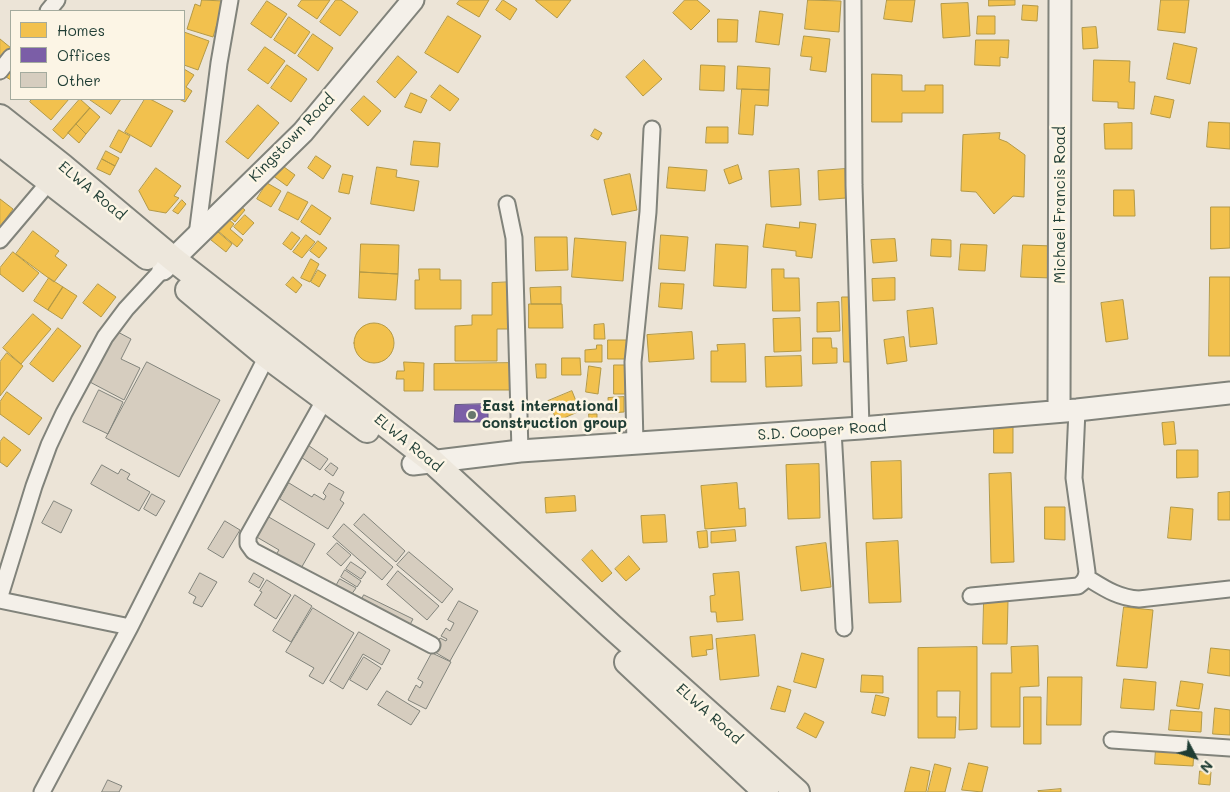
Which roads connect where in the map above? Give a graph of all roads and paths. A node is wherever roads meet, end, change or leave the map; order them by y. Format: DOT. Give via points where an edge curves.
graph roads {
  1 [pos="57,0"];
  2 [pos="230,0"];
  3 [pos="413,0"];
  4 [pos="853,0"];
  5 [pos="1060,0"];
  6 [pos="49,10"];
  7 [pos="10,58"];
  8 [pos="0,71"];
  9 [pos="0,117"];
  10 [pos="652,129"];
  11 [pos="0,143"];
  12 [pos="56,174"];
  13 [pos="507,204"];
  14 [pos="197,235"];
  15 [pos="0,240"];
  16 [pos="168,264"];
  17 [pos="267,356"];
  18 [pos="1230,393"];
  19 [pos="325,399"];
  20 [pos="1068,410"];
  21 [pos="861,428"];
  22 [pos="833,430"];
  23 [pos="635,443"];
  24 [pos="520,451"];
  25 [pos="423,463"];
  26 [pos="1086,577"];
  27 [pos="1230,589"];
  28 [pos="0,596"];
  29 [pos="970,596"];
  30 [pos="0,600"];
  31 [pos="130,627"];
  32 [pos="844,628"];
  33 [pos="432,645"];
  34 [pos="1112,740"];
  35 [pos="1230,748"];
  36 [pos="42,792"];
  37 [pos="766,792"];
  38 [pos="797,792"];
  1 -- 6 [label="street"];
  2 -- 14 [label="street"];
  3 -- 14 [label="street, Kingstown Road" via="303,132"];
  4 -- 21 [label="street"];
  5 -- 20 [label="street, Michael Francis Road"];
  7 -- 8 [label="street"];
  9 -- 12 [label="main road, ELWA Road"];
  10 -- 23 [label="street" via="648,212 633,362"];
  11 -- 12 [label="main road, ELWA Road"];
  12 -- 15 [label="street"];
  12 -- 16 [label="main road, ELWA Road"];
  13 -- 24 [label="street" via="514,238"];
  14 -- 16 [label="street, Kingstown Road"];
  16 -- 17 [label="main road, ELWA Road"];
  16 -- 25 [label="main road, ELWA Road"];
  16 -- 28 [label="street" via="105,337 64,413 34,486"];
  17 -- 19 [label="main road, ELWA Road"];
  17 -- 31 [label="street"];
  18 -- 20 [label="street, S.D. Cooper Road"];
  19 -- 25 [label="main road, ELWA Road"];
  19 -- 33 [label="street" via="248,536 248,544 254,551"];
  20 -- 21 [label="street, S.D. Cooper Road"];
  20 -- 26 [label="street"];
  21 -- 22 [label="street, S.D. Cooper Road"];
  22 -- 23 [label="street, S.D. Cooper Road"];
  22 -- 32 [label="street"];
  23 -- 24 [label="street, S.D. Cooper Road"];
  24 -- 25 [label="street, S.D. Cooper Road"];
  25 -- 37 [label="main road, ELWA Road"];
  25 -- 38 [label="main road, ELWA Road"];
  26 -- 27 [label="street" via="1114,594 1138,599"];
  26 -- 29 [label="street" via="1078,586"];
  30 -- 31 [label="street"];
  31 -- 36 [label="street"];
  34 -- 35 [label="street"];
}
